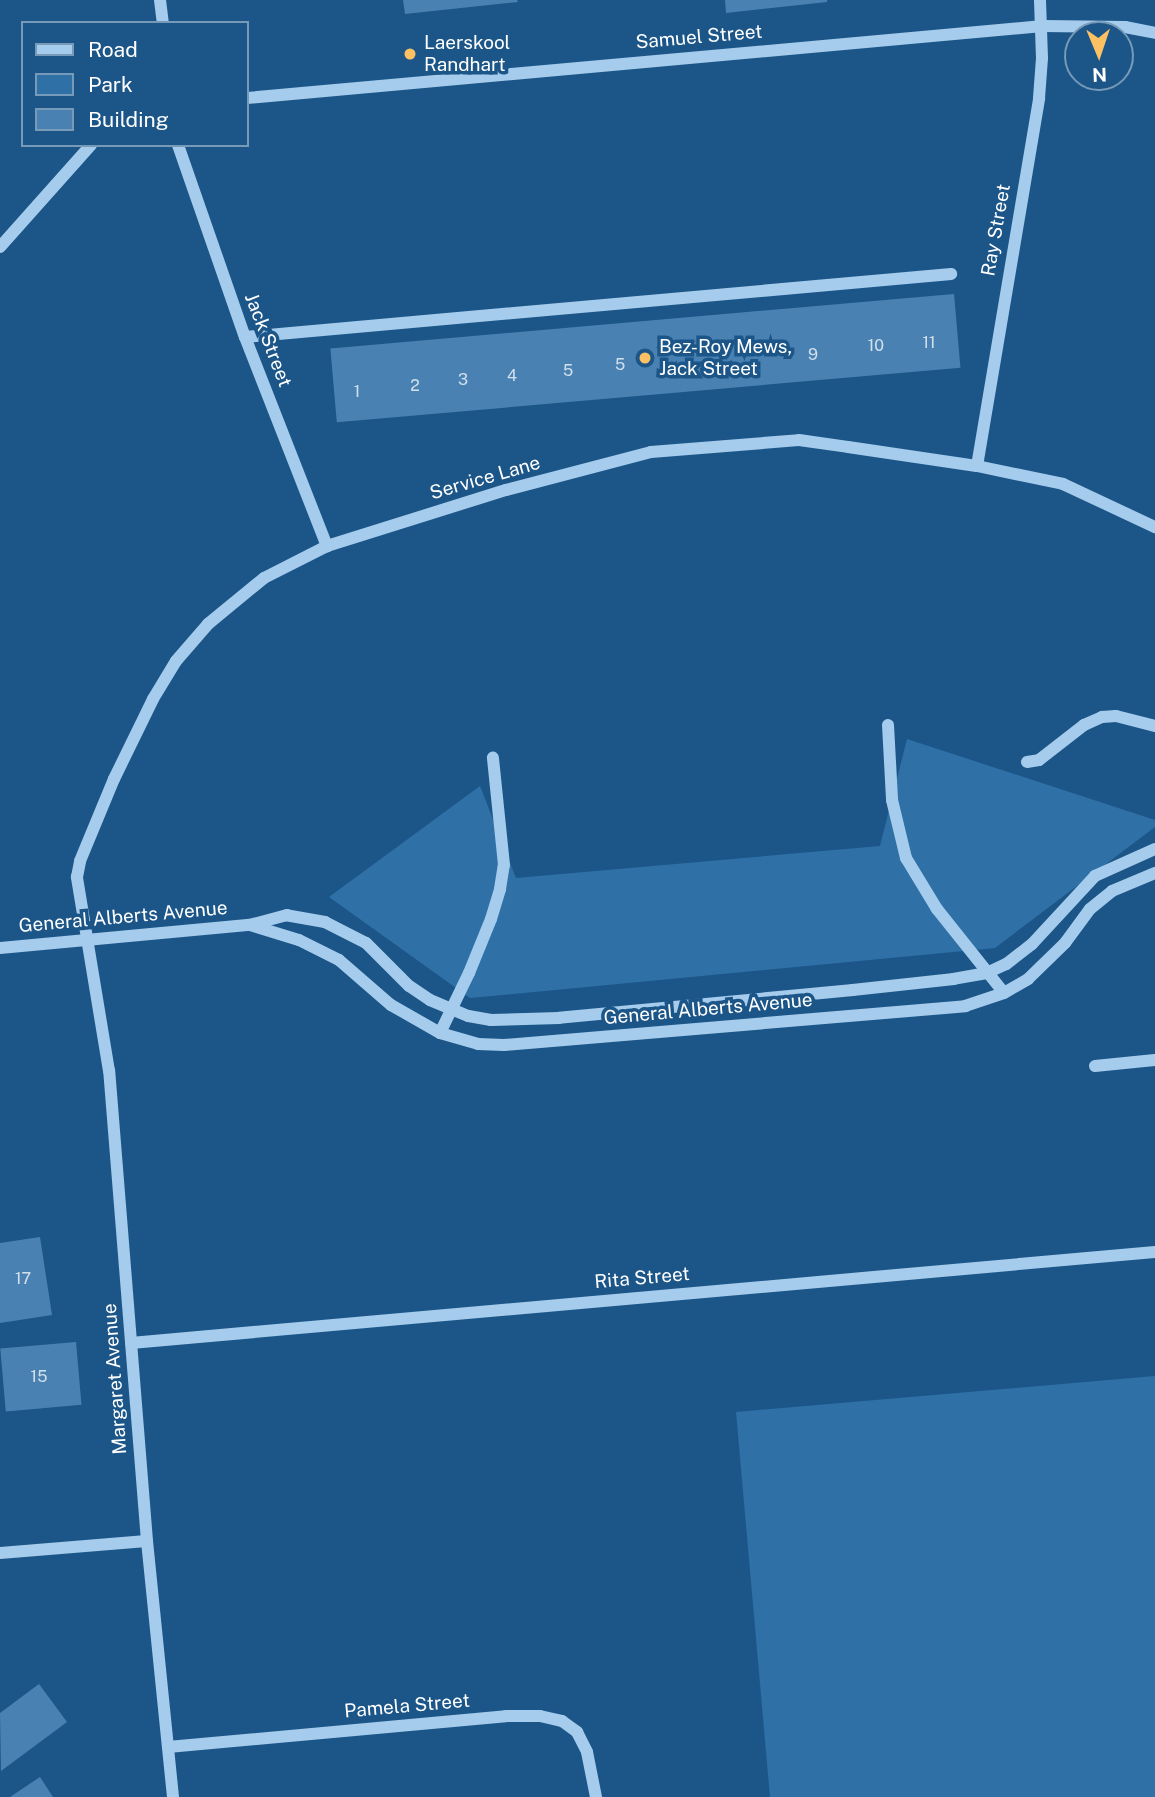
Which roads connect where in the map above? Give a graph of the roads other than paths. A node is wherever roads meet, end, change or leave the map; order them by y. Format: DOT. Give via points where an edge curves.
graph roads {
  1 [pos="160,0"];
  2 [pos="1040,0"];
  3 [pos="163,21"];
  4 [pos="1043,26"];
  5 [pos="1155,33"];
  6 [pos="248,98"];
  7 [pos="89,147"];
  8 [pos="179,147"];
  9 [pos="0,247"];
  10 [pos="951,274"];
  11 [pos="245,337"];
  12 [pos="976,466"];
  13 [pos="1155,527"];
  14 [pos="327,546"];
  15 [pos="887,725"];
  16 [pos="1155,726"];
  17 [pos="493,758"];
  18 [pos="1027,762"];
  19 [pos="1155,849"];
  20 [pos="1155,873"];
  21 [pos="250,925"];
  22 [pos="85,940"];
  23 [pos="0,948"];
  24 [pos="88,960"];
  25 [pos="987,972"];
  26 [pos="1004,993"];
  27 [pos="760,999"];
  28 [pos="451,1009"];
  29 [pos="762,1023"];
  30 [pos="440,1033"];
  31 [pos="1155,1060"];
  32 [pos="1096,1066"];
  33 [pos="1155,1252"];
  34 [pos="131,1343"];
  35 [pos="147,1541"];
  36 [pos="0,1553"];
  37 [pos="168,1747"];
  38 [pos="173,1797"];
  39 [pos="596,1797"];
  1 -- 3 [label="street"];
  2 -- 4 [label="street, Ray Street"];
  4 -- 5 [label="street, Samuel Street" via="1125,27"];
  4 -- 6 [label="street, Samuel Street"];
  4 -- 12 [label="street, Ray Street" via="1039,98"];
  7 -- 9 [label="street"];
  8 -- 11 [label="street, Jack Street"];
  10 -- 11 [label="street"];
  11 -- 14 [label="street, Jack Street"];
  12 -- 13 [label="street, Service Lane" via="1063,484"];
  12 -- 14 [label="street, Service Lane" via="799,440 651,452 506,490"];
  14 -- 22 [label="street, Service Lane" via="264,578 208,624 176,661 152,699 80,861 77,877"];
  15 -- 25 [label="street" via="892,800 906,858 937,909"];
  16 -- 18 [label="street" via="1102,717 1084,724 1040,760"];
  17 -- 28 [label="street" via="504,865 491,919"];
  19 -- 25 [label="street, General Alberts Avenue" via="1095,876 1032,944"];
  20 -- 26 [label="street, General Alberts Avenue" via="1112,891 1090,908 1047,962"];
  21 -- 22 [label="street, General Alberts Avenue"];
  21 -- 28 [label="street, General Alberts Avenue" via="287,915 325,922 366,943 409,986"];
  21 -- 30 [label="street, General Alberts Avenue" via="299,940 339,960 400,1011"];
  22 -- 23 [label="street, General Alberts Avenue"];
  22 -- 24 [label="street, Service Lane"];
  24 -- 34 [label="street, Margaret Avenue" via="109,1071"];
  25 -- 26 [label="street"];
  25 -- 27 [label="street, General Alberts Avenue"];
  26 -- 29 [label="street, General Alberts Avenue" via="965,1006"];
  27 -- 28 [label="street, General Alberts Avenue" via="517,1021 468,1016"];
  27 -- 29 [label="street"];
  28 -- 30 [label="street"];
  29 -- 30 [label="street, General Alberts Avenue" via="504,1045 478,1044"];
  31 -- 32 [label="street"];
  33 -- 34 [label="street, Rita Street"];
  34 -- 35 [label="street, Margaret Avenue"];
  35 -- 36 [label="street"];
  35 -- 37 [label="street, Margaret Avenue"];
  37 -- 38 [label="street, Margaret Avenue"];
  37 -- 39 [label="street, Pamela Street" via="540,1716 562,1721 577,1732 587,1752"];
}
